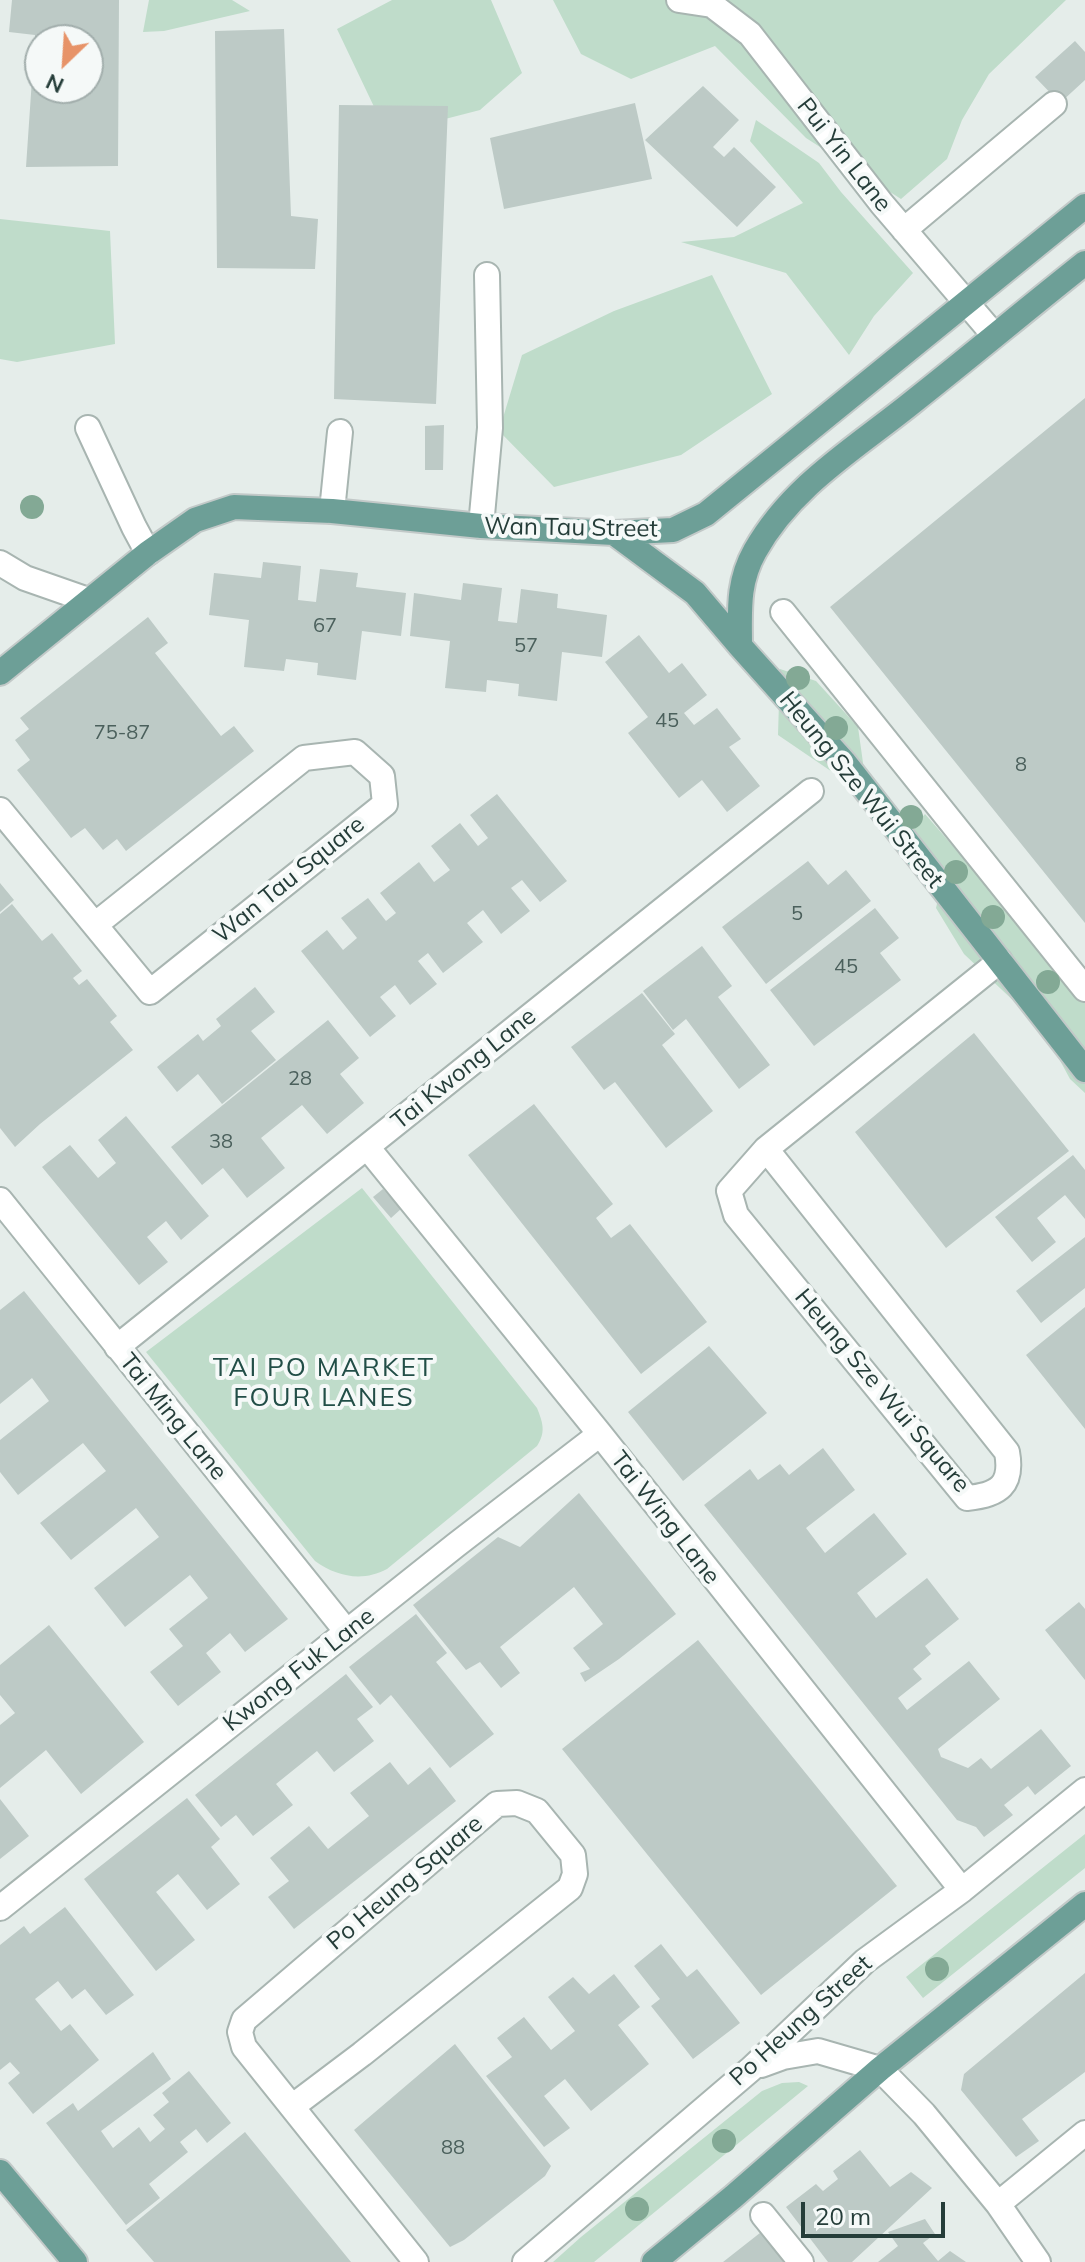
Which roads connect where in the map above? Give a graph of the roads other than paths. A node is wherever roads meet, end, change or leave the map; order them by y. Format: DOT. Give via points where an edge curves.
graph roads {
  1 [pos="679,0"];
  2 [pos="1054,104"];
  3 [pos="1085,206"];
  4 [pos="904,230"];
  5 [pos="1085,263"];
  6 [pos="487,275"];
  7 [pos="964,302"];
  8 [pos="994,335"];
  9 [pos="88,428"];
  10 [pos="340,432"];
  11 [pos="332,511"];
  12 [pos="481,526"];
  13 [pos="614,533"];
  14 [pos="148,553"];
  15 [pos="0,563"];
  16 [pos="88,600"];
  17 [pos="783,612"];
  18 [pos="740,646"];
  19 [pos="0,673"];
  20 [pos="811,791"];
  21 [pos="0,810"];
  22 [pos="96,924"];
  23 [pos="1000,961"];
  24 [pos="1085,989"];
  25 [pos="1085,1070"];
  26 [pos="367,1147"];
  27 [pos="766,1149"];
  28 [pos="0,1200"];
  29 [pos="117,1347"];
  30 [pos="600,1434"];
  31 [pos="347,1632"];
  32 [pos="1085,1790"];
  33 [pos="962,1890"];
  34 [pos="1085,1904"];
  35 [pos="0,1908"];
  36 [pos="751,2069"];
  37 [pos="880,2069"];
  38 [pos="293,2106"];
  39 [pos="1085,2133"];
  40 [pos="0,2172"];
  41 [pos="998,2204"];
  42 [pos="763,2215"];
  43 [pos="75,2262"];
  44 [pos="416,2262"];
  45 [pos="525,2262"];
  46 [pos="654,2262"];
  47 [pos="801,2262"];
  48 [pos="1038,2262"];
  1 -- 4 [label="street, Pui Yin Lane" via="712,5 750,34"];
  2 -- 4 [label="street"];
  3 -- 7 [label="main road, Wan Tau Street"];
  4 -- 7 [label="street, Pui Yin Lane"];
  5 -- 8 [label="main road"];
  6 -- 12 [label="street" via="490,428"];
  7 -- 8 [label="street, Pui Yin Lane"];
  7 -- 13 [label="main road, Wan Tau Street" via="706,514 673,530"];
  8 -- 18 [label="main road" via="784,507 754,553 740,589"];
  9 -- 14 [label="street"];
  10 -- 11 [label="street"];
  11 -- 12 [label="main road, Wan Tau Street"];
  11 -- 14 [label="main road, Wan Tau Street" via="234,507 195,520"];
  12 -- 13 [label="main road, Wan Tau Street"];
  13 -- 18 [label="main road, Heung Sze Wui Street" via="695,593"];
  14 -- 16 [label="main road, Wan Tau Street"];
  15 -- 16 [label="street" via="25,578"];
  16 -- 19 [label="main road, Wan Tau Street"];
  17 -- 24 [label="street"];
  18 -- 23 [label="main road, Heung Sze Wui Street" via="844,762"];
  20 -- 26 [label="street, Tai Kwong Lane"];
  21 -- 22 [label="street, Wan Tau Square"];
  22 -- 22 [label="street, Wan Tau Square" via="150,992 385,804 382,776 355,752 304,758"];
  23 -- 25 [label="main road, Heung Sze Wui Street"];
  23 -- 27 [label="street, Heung Sze Wui Square"];
  26 -- 29 [label="street, Tai Kwong Lane"];
  26 -- 30 [label="street, Tai Wing Lane"];
  27 -- 27 [label="street, Heung Sze Wui Square" via="1007,1452 1010,1470 1004,1486 967,1498 736,1215 729,1191"];
  28 -- 29 [label="street, Tai Ming Lane"];
  29 -- 31 [label="street, Tai Ming Lane"];
  30 -- 31 [label="street, Kwong Fuk Lane"];
  30 -- 33 [label="street, Tai Wing Lane"];
  31 -- 35 [label="street, Kwong Fuk Lane"];
  32 -- 33 [label="street, Po Heung Street"];
  33 -- 36 [label="street, Po Heung Street" via="865,1961"];
  34 -- 37 [label="main road"];
  36 -- 37 [label="street" via="818,2051"];
  36 -- 45 [label="street, Po Heung Street"];
  37 -- 41 [label="street"];
  37 -- 46 [label="main road"];
  38 -- 38 [label="street, Po Heung Square" via="244,2047 244,2020 497,1804 517,1803 537,1811 573,1855 570,1888"];
  38 -- 44 [label="street, Po Heung Square"];
  39 -- 41 [label="street"];
  40 -- 43 [label="main road"];
  41 -- 48 [label="street"];
  42 -- 47 [label="street"];
}
